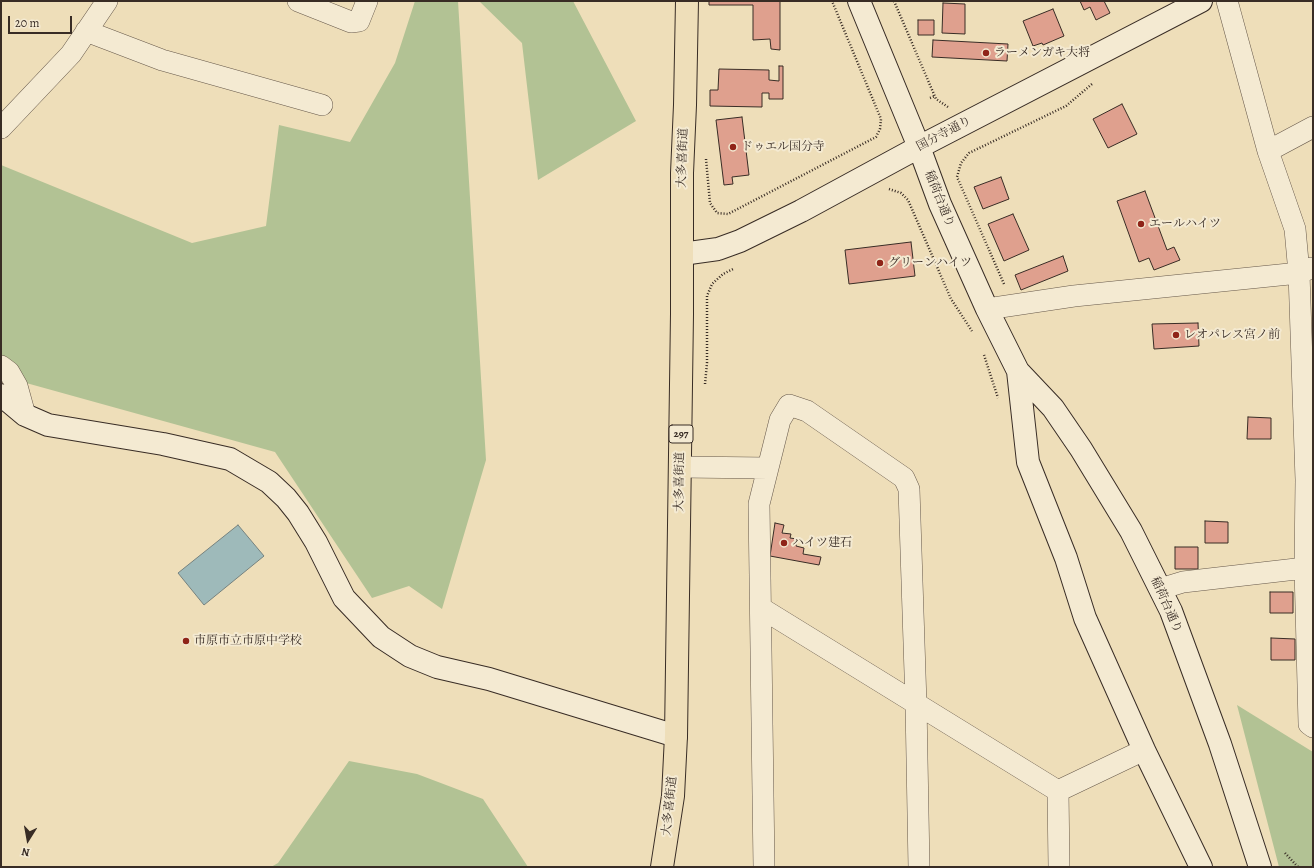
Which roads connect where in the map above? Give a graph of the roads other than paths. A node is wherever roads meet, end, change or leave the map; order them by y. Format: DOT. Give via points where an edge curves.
graph roads {
  1 [pos="107,1"];
  2 [pos="298,1"];
  3 [pos="367,1"];
  4 [pos="687,1"];
  5 [pos="859,1"];
  6 [pos="1201,1"];
  7 [pos="1227,1"];
  8 [pos="86,32"];
  9 [pos="322,105"];
  10 [pos="1313,127"];
  11 [pos="1,128"];
  12 [pos="919,147"];
  13 [pos="1268,151"];
  14 [pos="682,254"];
  15 [pos="1306,270"];
  16 [pos="987,309"];
  17 [pos="1,366"];
  18 [pos="1018,371"];
  19 [pos="1,395"];
  20 [pos="25,415"];
  21 [pos="680,468"];
  22 [pos="768,468"];
  23 [pos="1310,483"];
  24 [pos="1305,568"];
  25 [pos="1160,589"];
  26 [pos="761,608"];
  27 [pos="916,704"];
  28 [pos="1313,727"];
  29 [pos="676,736"];
  30 [pos="1144,750"];
  31 [pos="1058,791"];
  32 [pos="662,867"];
  33 [pos="764,867"];
  34 [pos="919,867"];
  35 [pos="1059,867"];
  36 [pos="1201,867"];
  37 [pos="1260,867"];
  1 -- 8 [label="street"];
  2 -- 3 [label="street" via="351,22 359,21"];
  4 -- 14 [label="highway, 大多喜街道 / 297"];
  5 -- 12 [label="street, 稲荷台通り"];
  6 -- 12 [label="street, 国分寺通り"];
  7 -- 13 [label="street"];
  8 -- 9 [label="street" via="162,60"];
  8 -- 11 [label="street" via="70,54"];
  10 -- 13 [label="street"];
  12 -- 14 [label="street, 国分寺通り" via="800,212 740,241 718,249"];
  12 -- 16 [label="street, 稲荷台通り" via="940,204"];
  13 -- 15 [label="street"];
  14 -- 21 [label="highway, 大多喜街道 / 297"];
  15 -- 16 [label="street" via="1074,296"];
  15 -- 23 [label="street"];
  16 -- 18 [label="street, 稲荷台通り"];
  17 -- 20 [label="street" via="9,372 17,386"];
  18 -- 25 [label="street, 稲荷台通り" via="1053,408 1080,449 1131,531"];
  18 -- 30 [label="street, 稲荷台通り" via="1028,462 1066,558 1085,618"];
  19 -- 20 [label="street"];
  20 -- 29 [label="street" via="48,425 163,444 230,459 269,482 286,498 316,542 344,598 381,637 410,656 437,668 489,679"];
  21 -- 22 [label="street"];
  21 -- 29 [label="highway, 大多喜街道 / 297"];
  22 -- 26 [label="street" via="759,504"];
  22 -- 27 [label="street" via="780,420 789,405 806,411 904,478 909,489"];
  23 -- 24 [label="street"];
  24 -- 25 [label="street" via="1183,582"];
  24 -- 28 [label="street" via="1309,724"];
  25 -- 37 [label="street, 稲荷台通り" via="1171,611 1220,744"];
  26 -- 27 [label="street"];
  26 -- 33 [label="street"];
  27 -- 31 [label="street"];
  27 -- 34 [label="street"];
  29 -- 32 [label="highway, 大多喜街道 / 297" via="673,796"];
  30 -- 31 [label="street"];
  30 -- 36 [label="street, 稲荷台通り"];
  31 -- 35 [label="street"];
}
